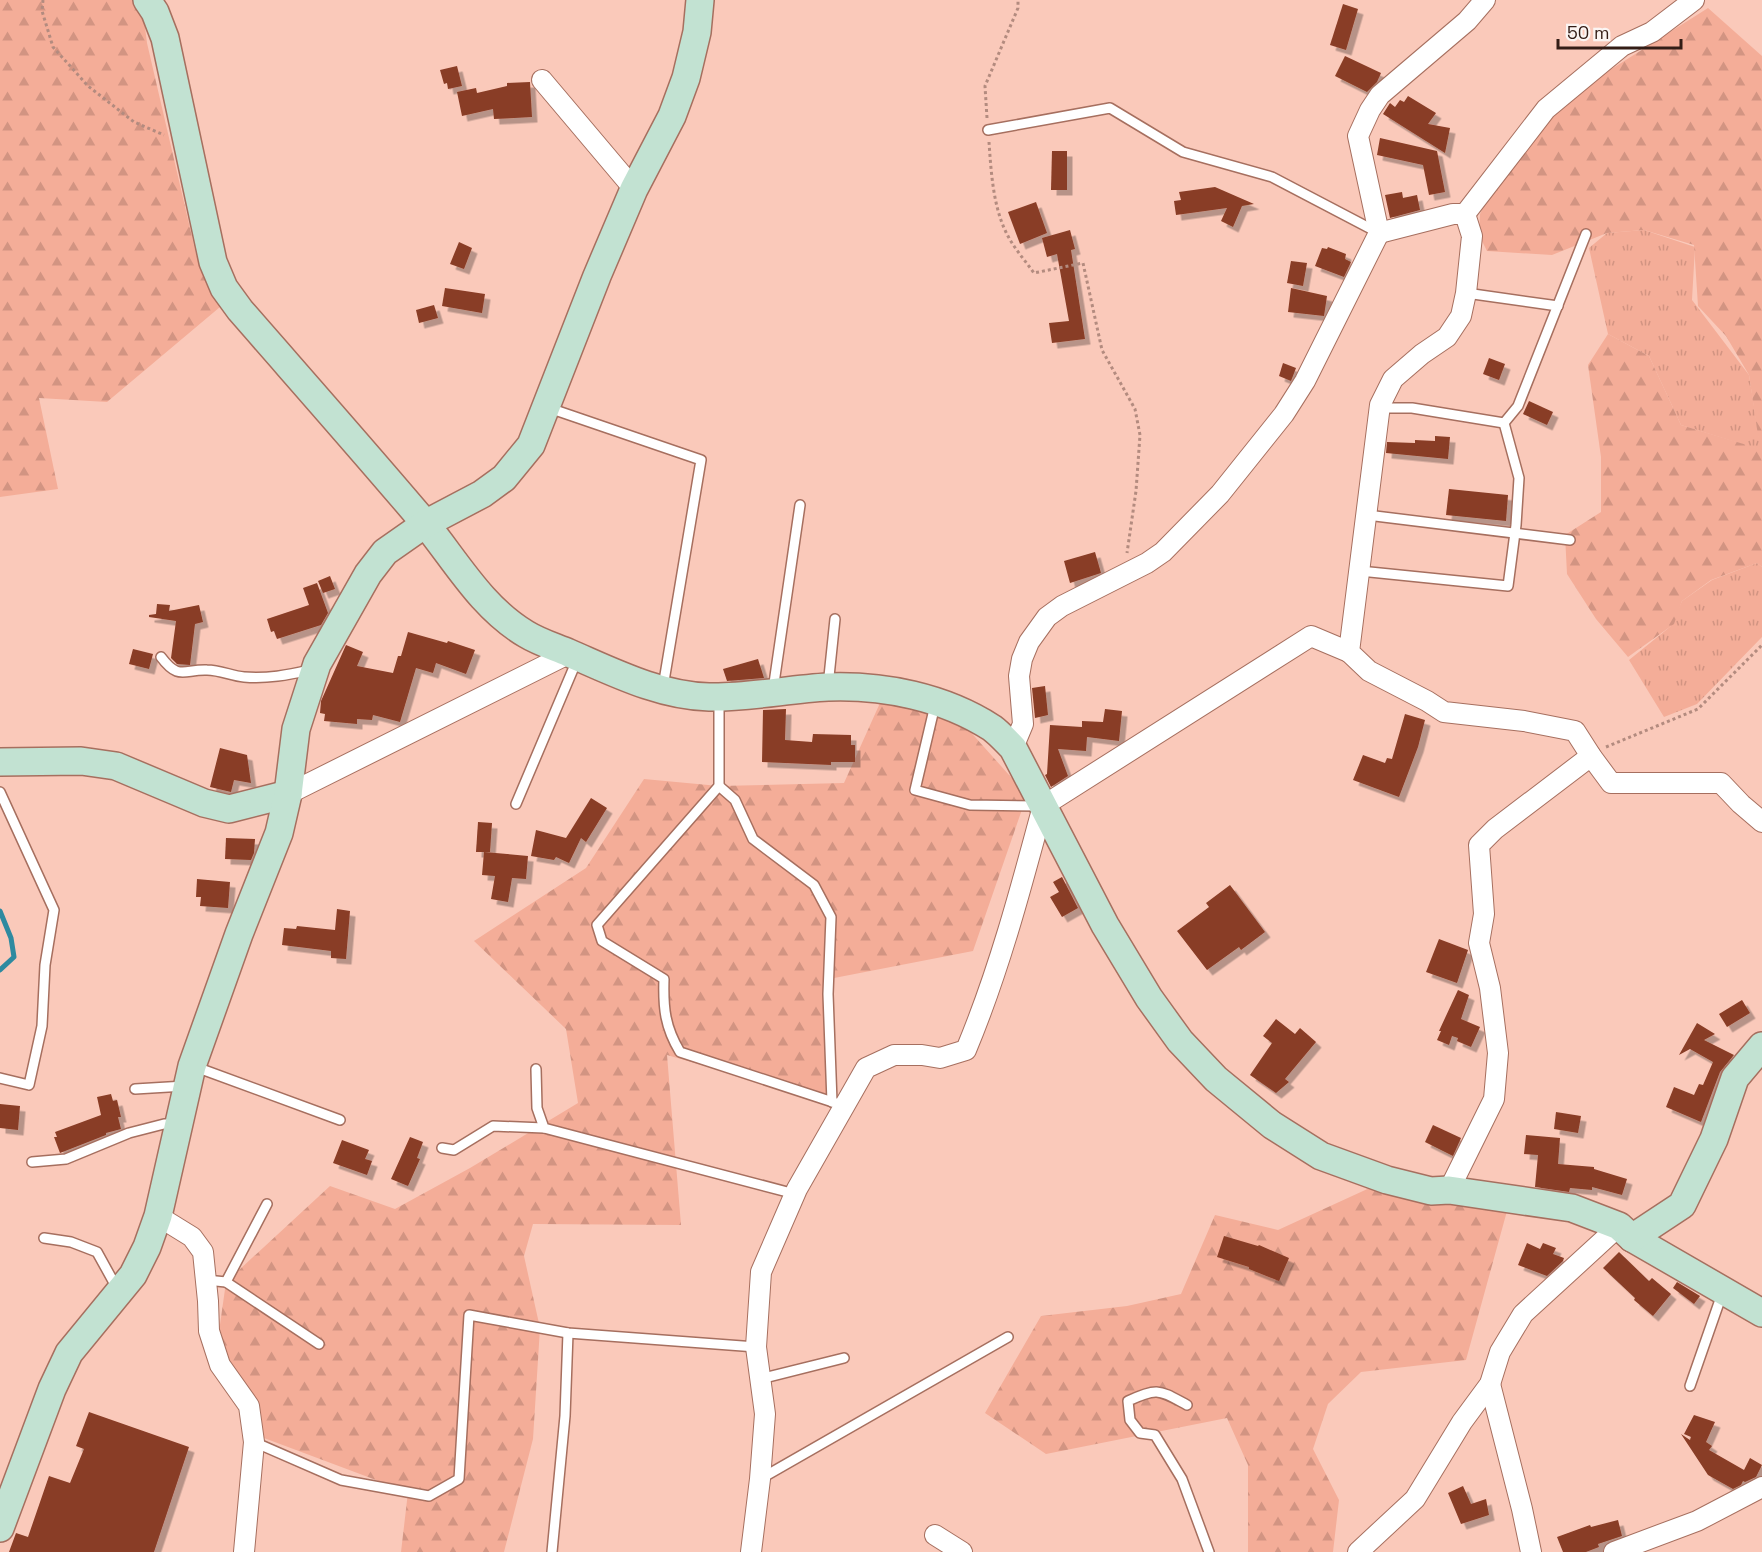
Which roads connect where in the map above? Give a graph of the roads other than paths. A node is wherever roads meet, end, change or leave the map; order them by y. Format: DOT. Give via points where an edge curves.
graph roads {
  1 [pos="147,0"];
  2 [pos="700,0"];
  3 [pos="1485,0"];
  4 [pos="1694,0"];
  5 [pos="542,80"];
  6 [pos="988,130"];
  7 [pos="634,189"];
  8 [pos="1465,214"];
  9 [pos="1379,233"];
  10 [pos="1586,234"];
  11 [pos="1466,293"];
  12 [pos="1558,306"];
  13 [pos="546,408"];
  14 [pos="1380,408"];
  15 [pos="1504,423"];
  16 [pos="800,505"];
  17 [pos="1367,515"];
  18 [pos="425,524"];
  19 [pos="1515,532"];
  20 [pos="1570,540"];
  21 [pos="1360,571"];
  22 [pos="835,620"];
  23 [pos="1349,652"];
  24 [pos="574,655"];
  25 [pos="161,657"];
  26 [pos="315,668"];
  27 [pos="828,687"];
  28 [pos="663,689"];
  29 [pos="773,692"];
  30 [pos="720,696"];
  31 [pos="935,702"];
  32 [pos="1013,748"];
  33 [pos="1591,756"];
  34 [pos="0,762"];
  35 [pos="719,786"];
  36 [pos="0,792"];
  37 [pos="288,794"];
  38 [pos="516,804"];
  39 [pos="1043,806"];
  40 [pos="1762,822"];
  41 [pos="1762,1046"];
  42 [pos="536,1069"];
  43 [pos="190,1076"];
  44 [pos="0,1078"];
  45 [pos="135,1089"];
  46 [pos="838,1104"];
  47 [pos="340,1120"];
  48 [pos="179,1124"];
  49 [pos="544,1128"];
  50 [pos="442,1148"];
  51 [pos="32,1162"];
  52 [pos="1449,1190"];
  53 [pos="795,1194"];
  54 [pos="267,1204"];
  55 [pos="158,1216"];
  56 [pos="1625,1232"];
  57 [pos="44,1238"];
  58 [pos="216,1281"];
  59 [pos="1723,1290"];
  60 [pos="119,1292"];
  61 [pos="1762,1313"];
  62 [pos="568,1333"];
  63 [pos="1008,1337"];
  64 [pos="319,1344"];
  65 [pos="756,1347"];
  66 [pos="844,1358"];
  67 [pos="760,1379"];
  68 [pos="1490,1383"];
  69 [pos="1690,1386"];
  70 [pos="1187,1405"];
  71 [pos="254,1442"];
  72 [pos="760,1479"];
  73 [pos="1762,1487"];
  74 [pos="0,1528"];
  75 [pos="935,1535"];
  76 [pos="243,1552"];
  77 [pos="552,1552"];
  78 [pos="751,1552"];
  79 [pos="962,1552"];
  80 [pos="1209,1552"];
  81 [pos="1358,1552"];
  82 [pos="1531,1552"];
  83 [pos="1614,1552"];
  1 -- 18 [label="street" via="165,38 213,262 225,288"];
  2 -- 7 [label="street" via="686,78 672,117"];
  3 -- 9 [label="street" via="1467,21 1380,95 1358,136"];
  4 -- 8 [label="street" via="1652,32 1622,46 1546,109"];
  5 -- 7 [label="street"];
  6 -- 9 [label="lane" via="1110,108 1183,152 1272,177"];
  7 -- 13 [label="street"];
  8 -- 9 [label="street"];
  8 -- 11 [label="street" via="1472,236"];
  9 -- 32 [label="street" via="1305,381 1284,414 1220,494 1163,552 1062,606 1047,617 1029,642 1019,676 1023,724"];
  10 -- 12 [label="lane"];
  11 -- 12 [label="lane"];
  11 -- 14 [label="street" via="1461,316 1447,337 1393,379"];
  12 -- 15 [label="lane" via="1518,406"];
  13 -- 18 [label="street" via="531,445 504,477 482,494"];
  13 -- 28 [label="lane" via="701,460"];
  14 -- 15 [label="lane" via="1412,408"];
  14 -- 17 [label="street"];
  15 -- 19 [label="lane" via="1519,478"];
  16 -- 29 [label="lane"];
  17 -- 19 [label="lane"];
  17 -- 21 [label="street"];
  18 -- 24 [label="street" via="483,599 508,621 527,635"];
  18 -- 26 [label="street" via="386,552 368,574"];
  19 -- 20 [label="lane"];
  19 -- 21 [label="lane" via="1508,586"];
  21 -- 23 [label="street"];
  22 -- 27 [label="lane"];
  23 -- 33 [label="street" via="1369,671 1444,712 1575,731"];
  23 -- 39 [label="street" via="1311,636"];
  24 -- 28 [label="street"];
  24 -- 37 [label="street"];
  24 -- 38 [label="lane"];
  25 -- 26 [label="lane" via="170,668 184,673 207,670 276,678"];
  26 -- 37 [label="street" via="296,729"];
  27 -- 29 [label="street"];
  27 -- 31 [label="street" via="896,691"];
  28 -- 30 [label="street"];
  29 -- 30 [label="street"];
  30 -- 35 [label="lane"];
  31 -- 32 [label="street" via="993,729"];
  31 -- 39 [label="lane" via="915,790 970,806"];
  32 -- 39 [label="street"];
  33 -- 40 [label="street" via="1611,783 1721,783"];
  33 -- 52 [label="street" via="1479,845 1484,914 1479,943 1490,988 1498,1053 1494,1099"];
  34 -- 37 [label="street" via="81,761 116,766 204,803 229,808"];
  35 -- 46 [label="lane" via="735,800 753,839 814,885 831,917 828,994"];
  35 -- 46 [label="lane" via="597,926 602,941 664,979 663,1006 669,1035 680,1053"];
  36 -- 44 [label="lane" via="54,910 45,965 42,1026 29,1085"];
  37 -- 43 [label="street" via="279,833"];
  39 -- 46 [label="street" via="1003,947 966,1050 940,1058 894,1055 866,1068"];
  39 -- 52 [label="street" via="1104,925 1149,998 1180,1041 1216,1079 1272,1125 1321,1156 1373,1176 1431,1191"];
  41 -- 56 [label="street" via="1735,1078 1714,1140 1682,1205"];
  42 -- 49 [label="lane" via="537,1108"];
  43 -- 45 [label="lane"];
  43 -- 47 [label="lane"];
  43 -- 48 [label="street"];
  46 -- 53 [label="street"];
  48 -- 51 [label="lane" via="129,1133 66,1159"];
  48 -- 55 [label="street"];
  49 -- 50 [label="lane" via="493,1126 454,1150"];
  49 -- 53 [label="lane"];
  52 -- 56 [label="street" via="1572,1208"];
  53 -- 65 [label="street" via="761,1272"];
  54 -- 58 [label="lane"];
  55 -- 58 [label="street" via="192,1236"];
  55 -- 60 [label="street" via="133,1275"];
  56 -- 59 [label="street"];
  56 -- 68 [label="street" via="1523,1314 1500,1352"];
  57 -- 60 [label="lane" via="71,1242 97,1252"];
  58 -- 64 [label="lane"];
  58 -- 71 [label="street" via="209,1331 220,1365 249,1406"];
  59 -- 61 [label="street"];
  59 -- 69 [label="lane"];
  60 -- 74 [label="street" via="69,1353"];
  62 -- 65 [label="lane"];
  62 -- 71 [label="lane" via="469,1315 459,1479 429,1496 341,1480"];
  62 -- 77 [label="lane" via="565,1416"];
  63 -- 72 [label="lane"];
  65 -- 67 [label="street"];
  66 -- 67 [label="lane"];
  67 -- 72 [label="street" via="765,1414"];
  68 -- 81 [label="street" via="1414,1499"];
  68 -- 82 [label="street"];
  70 -- 80 [label="lane" via="1161,1391 1128,1401 1130,1420 1140,1433 1155,1435 1182,1479"];
  71 -- 76 [label="street"];
  72 -- 78 [label="street"];
  73 -- 83 [label="street" via="1697,1521"];
  75 -- 79 [label="street"];
}
